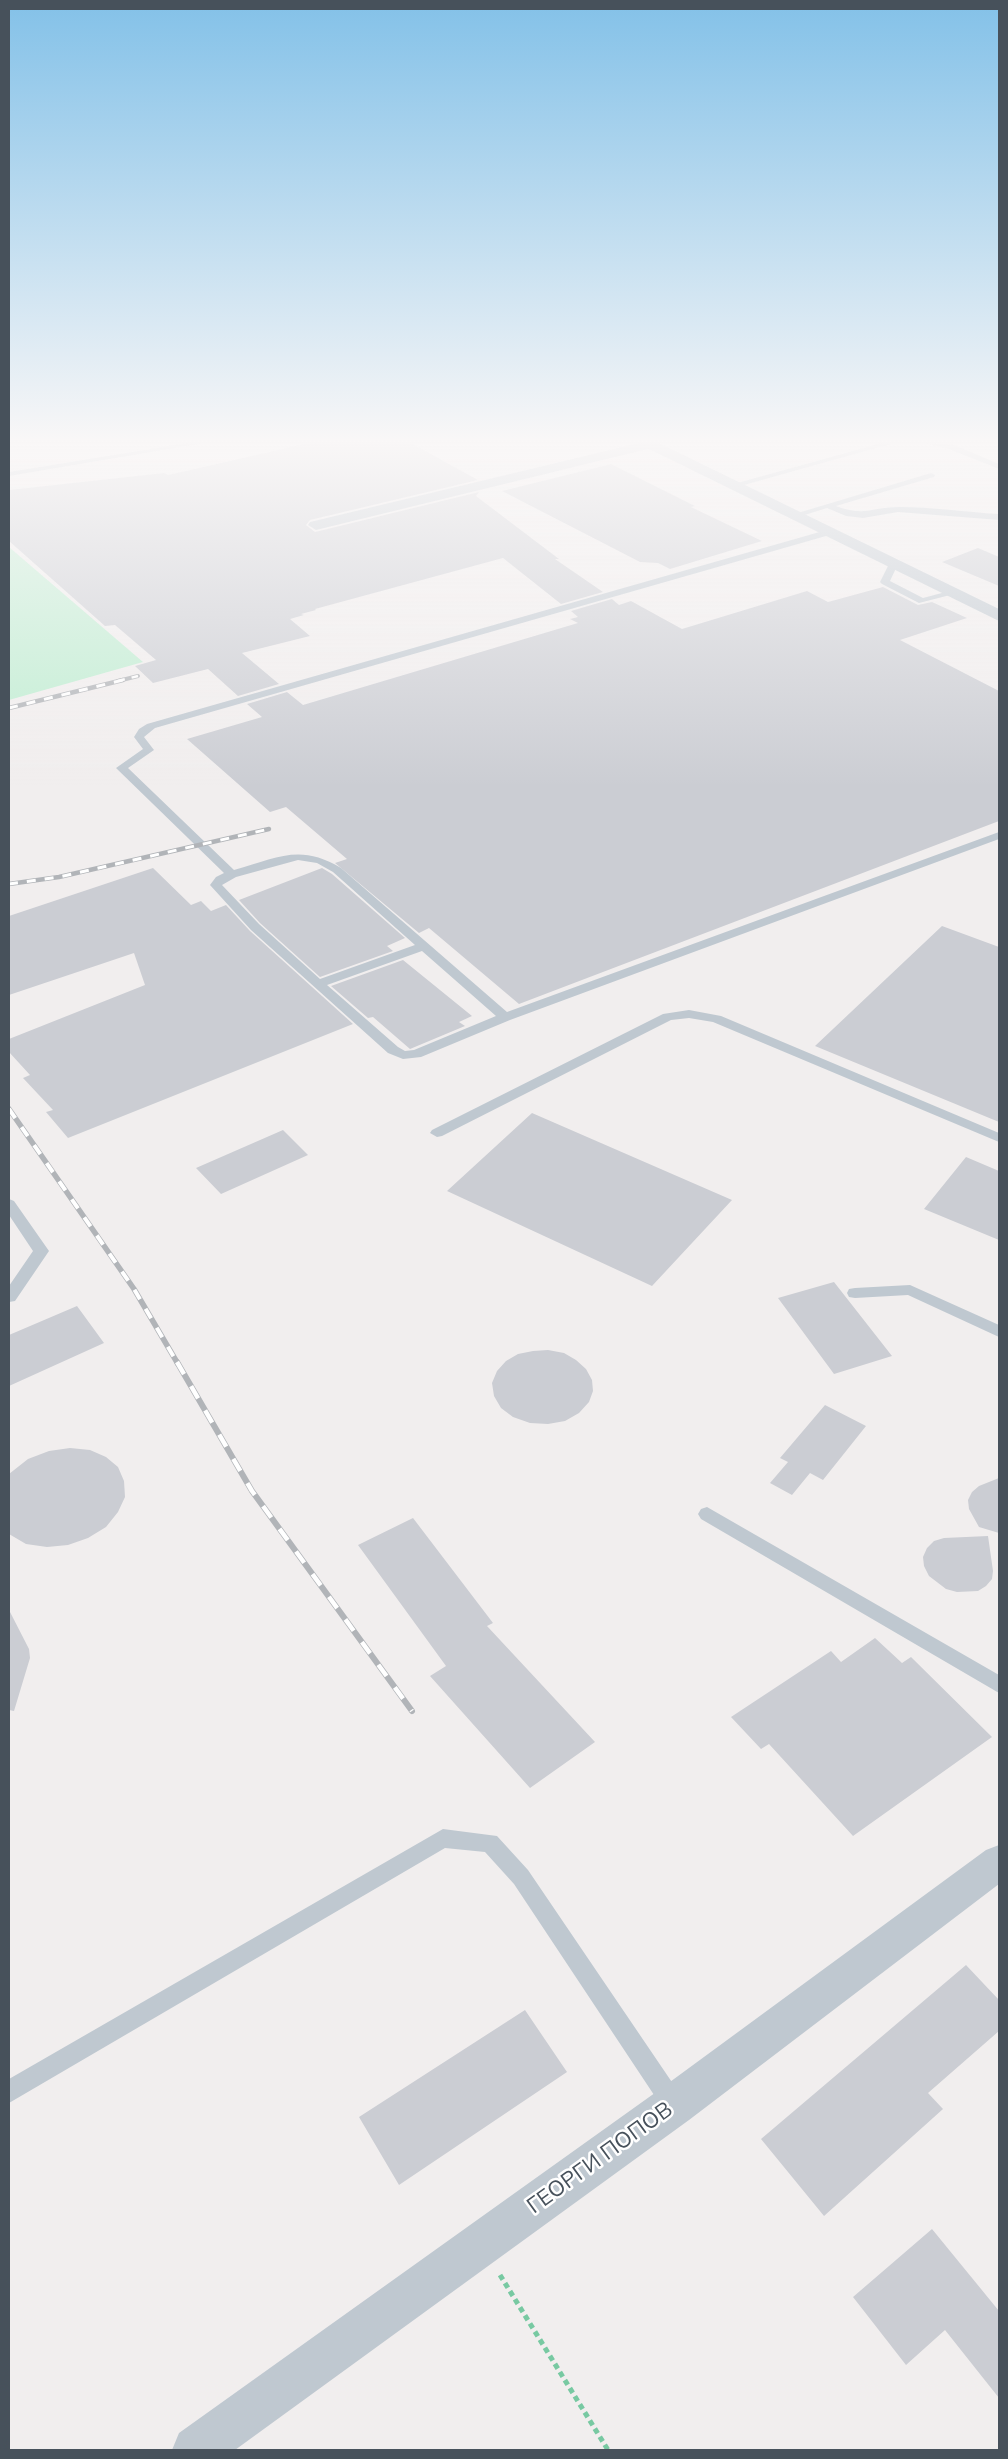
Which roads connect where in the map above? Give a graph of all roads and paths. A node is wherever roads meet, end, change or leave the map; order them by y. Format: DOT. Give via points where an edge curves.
graph roads {
  1 [pos="740,558"];
  2 [pos="881,558"];
  3 [pos="999,616"];
  4 [pos="999,835"];
  5 [pos="232,874"];
  6 [pos="422,946"];
  7 [pos="320,983"];
  8 [pos="506,1017"];
  9 [pos="437,1133"];
  10 [pos="999,1138"];
  11 [pos="9,1204"];
  12 [pos="855,1293"];
  13 [pos="9,1297"];
  14 [pos="999,1331"];
  15 [pos="707,1514"];
  16 [pos="999,1685"];
  17 [pos="999,1862"];
  18 [pos="9,2092"];
  19 [pos="674,2105"];
  20 [pos="481,2244"];
  21 [pos="196,2450"];
  22 [pos="608,2450"];
  1 -- 5 [label="lane" via="143,730 139,737 149,750 121,768"];
  2 -- 3 [label="street"];
  4 -- 8 [label="lane"];
  5 -- 6 [label="lane" via="298,856 320,860 337,870"];
  5 -- 7 [label="lane" via="216,885 255,927"];
  6 -- 7 [label="lane"];
  6 -- 8 [label="lane"];
  7 -- 8 [label="lane" via="370,1032 403,1055 416,1054"];
  9 -- 10 [label="lane" via="668,1018 689,1014 716,1019"];
  11 -- 13 [label="lane" via="41,1251"];
  12 -- 14 [label="lane" via="910,1290"];
  15 -- 16 [label="lane"];
  17 -- 19 [label="street, ГЕОРГИ ПОПОВ"];
  18 -- 19 [label="lane" via="443,1838 490,1843 521,1877"];
  19 -- 20 [label="street, ГЕОРГИ ПОПОВ"];
  20 -- 21 [label="street, ГЕОРГИ ПОПОВ"];
  20 -- 22 [label="path"];
}
